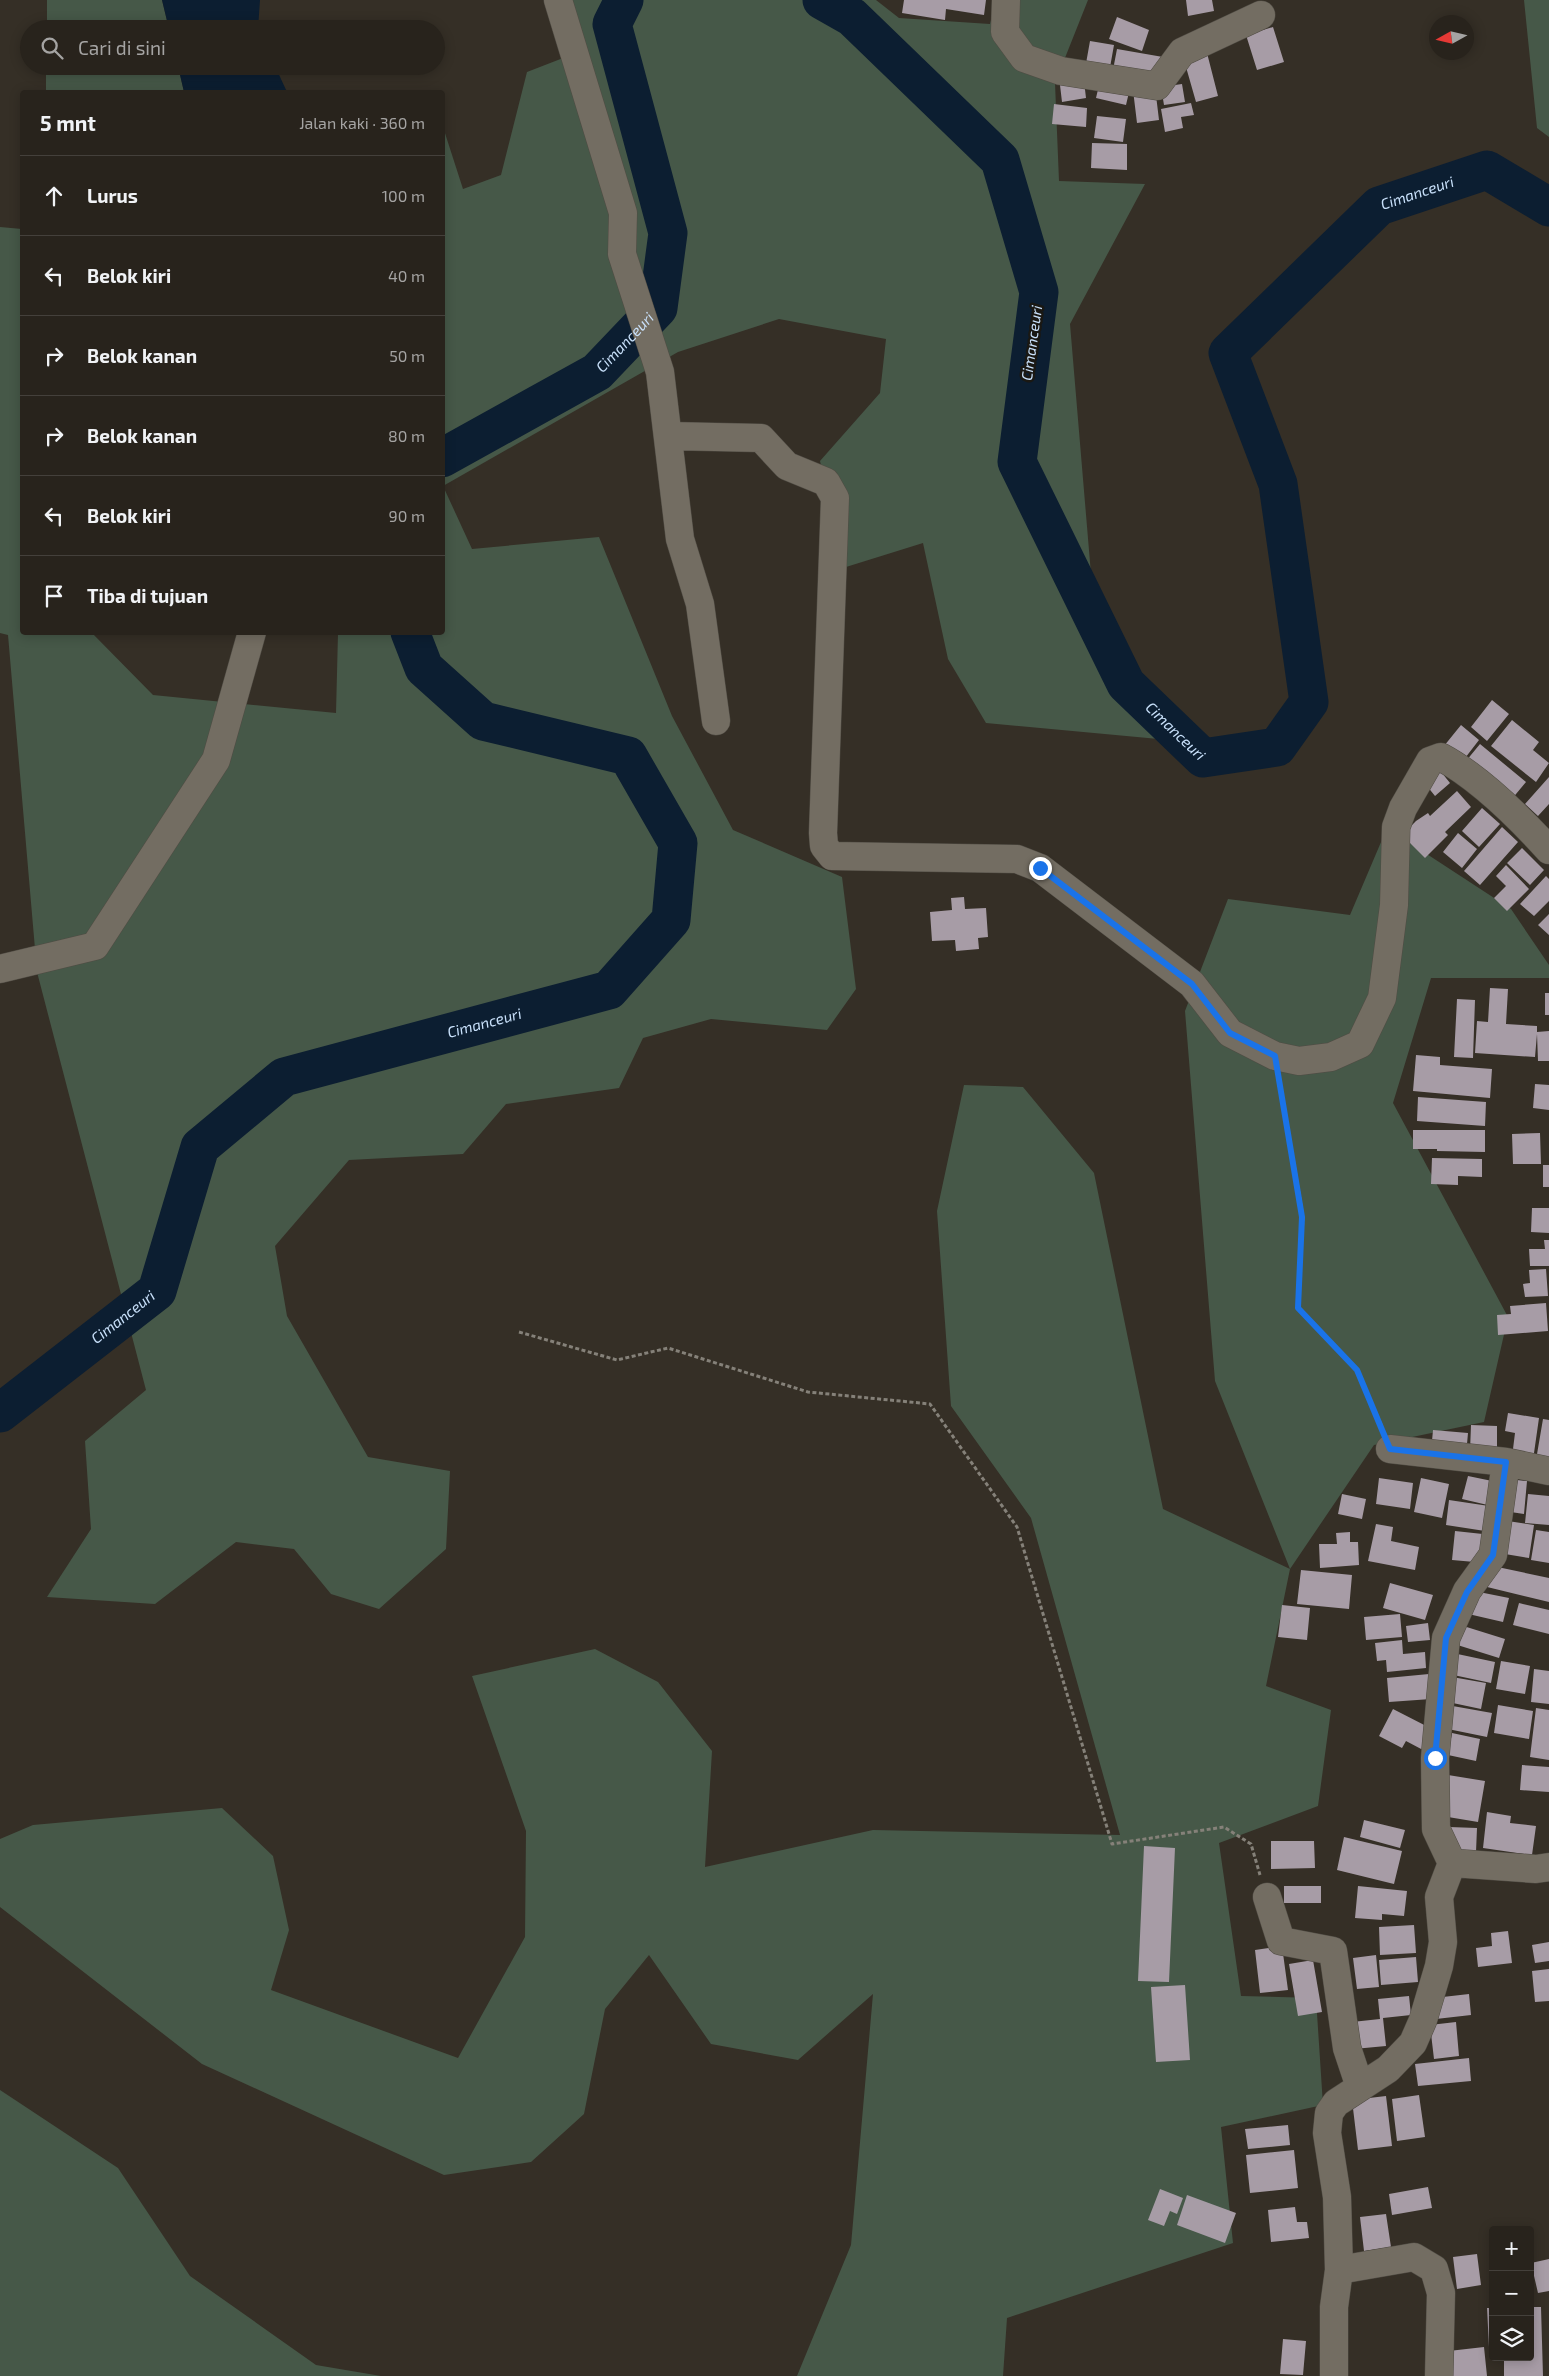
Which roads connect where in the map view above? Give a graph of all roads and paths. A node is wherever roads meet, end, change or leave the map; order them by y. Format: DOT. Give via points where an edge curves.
graph roads {
  1 [pos="558,0"];
  2 [pos="1006,0"];
  3 [pos="1261,15"];
  4 [pos="669,436"];
  5 [pos="251,635"];
  6 [pos="716,721"];
  7 [pos="1549,850"];
  8 [pos="0,969"];
  9 [pos="1275,1056"];
  10 [pos="519,1332"];
  11 [pos="1390,1449"];
  12 [pos="1506,1462"];
  13 [pos="1549,1471"];
  14 [pos="1452,1864"];
  15 [pos="1549,1866"];
  16 [pos="1267,1897"];
  17 [pos="1360,2087"];
  18 [pos="1339,2270"];
  19 [pos="1334,2376"];
  20 [pos="1439,2376"];
  1 -- 4 [label="street" via="623,214 622,254 660,372"];
  2 -- 3 [label="street" via="1005,32 1024,58 1061,71 1157,86 1182,52"];
  4 -- 6 [label="street" via="680,539 700,604"];
  4 -- 9 [label="street" via="761,438 787,466 826,482 835,498 823,833 824,846 832,856 1017,859 1040,868 1192,984 1230,1033"];
  5 -- 8 [label="street" via="216,760 95,946"];
  7 -- 9 [label="street" via="1529,828 1460,768 1441,757 1430,761 1396,827 1394,904 1382,998 1360,1044 1331,1057 1299,1061"];
  9 -- 11 [label="path" via="1302,1217 1298,1308 1357,1370"];
  10 -- 16 [label="path" via="617,1360 668,1348 808,1392 930,1404 1017,1527 1112,1844 1224,1827 1251,1844"];
  11 -- 12 [label="street"];
  12 -- 13 [label="street"];
  12 -- 14 [label="street" via="1493,1555 1467,1592 1446,1638 1435,1758 1436,1829"];
  14 -- 15 [label="street" via="1536,1869"];
  14 -- 17 [label="street" via="1440,1897 1443,1942 1440,1966 1423,2020 1413,2043 1388,2068"];
  16 -- 17 [label="street" via="1281,1941 1333,1951 1347,2048"];
  17 -- 18 [label="street" via="1336,2103 1329,2113 1327,2133 1337,2197"];
  18 -- 19 [label="street" via="1334,2307"];
  18 -- 20 [label="street" via="1414,2257 1434,2269 1441,2293"];
}
